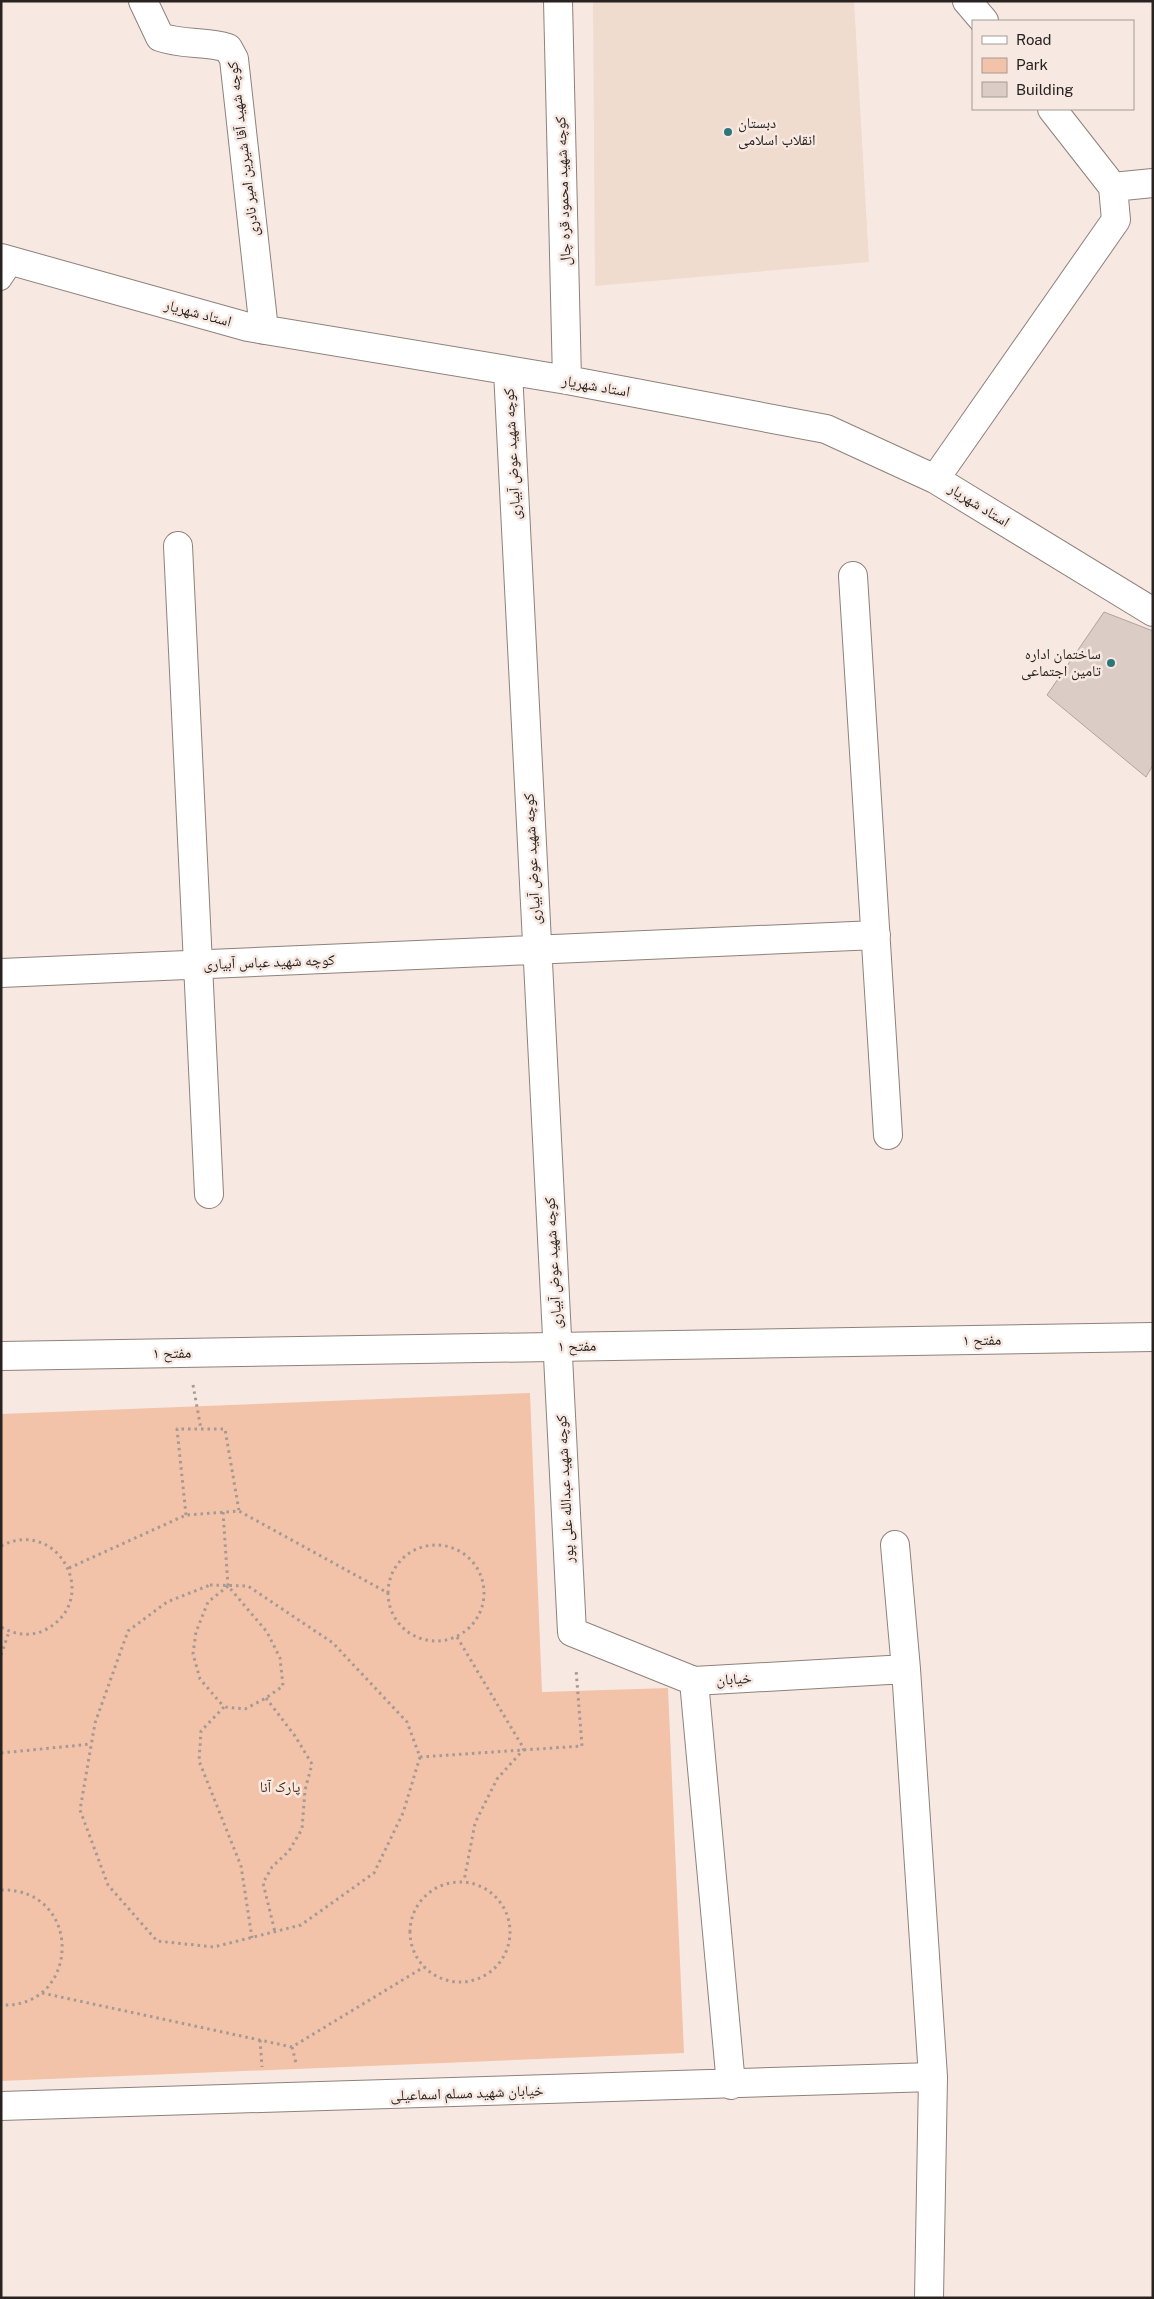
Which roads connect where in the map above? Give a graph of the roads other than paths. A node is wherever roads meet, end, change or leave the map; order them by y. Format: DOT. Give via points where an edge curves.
graph roads {
  1 [pos="143,1"];
  2 [pos="558,1"];
  3 [pos="967,1"];
  4 [pos="983,20"];
  5 [pos="1053,110"];
  6 [pos="1153,183"];
  7 [pos="1113,187"];
  8 [pos="5,267"];
  9 [pos="264,330"];
  10 [pos="508,371"];
  11 [pos="567,380"];
  12 [pos="935,479"];
  13 [pos="178,546"];
  14 [pos="853,576"];
  15 [pos="1153,612"];
  16 [pos="876,935"];
  17 [pos="537,951"];
  18 [pos="198,965"];
  19 [pos="1,974"];
  20 [pos="888,1135"];
  21 [pos="209,1194"];
  22 [pos="1153,1336"];
  23 [pos="557,1347"];
  24 [pos="1,1356"];
  25 [pos="895,1545"];
  26 [pos="572,1632"];
  27 [pos="906,1669"];
  28 [pos="694,1682"];
  29 [pos="933,2078"];
  30 [pos="731,2085"];
  31 [pos="1,2106"];
  32 [pos="929,2298"];
  1 -- 9 [label="street, کوچه شهید آقا شیرین امیر نادری" via="160,37 172,42 216,44 228,48 234,59"];
  2 -- 11 [label="street, کوچه شهید محمود قره چال"];
  3 -- 4 [label="street"];
  5 -- 7 [label="street"];
  6 -- 7 [label="street"];
  7 -- 12 [label="street" via="1116,220"];
  8 -- 9 [label="street, استاد شهریار"];
  9 -- 10 [label="street, استاد شهریار"];
  10 -- 11 [label="street, استاد شهریار"];
  10 -- 17 [label="street, کوچه شهید عوض آبیاری"];
  11 -- 12 [label="street, استاد شهریار" via="826,429"];
  12 -- 15 [label="street, استاد شهریار"];
  13 -- 18 [label="street"];
  14 -- 16 [label="street"];
  16 -- 17 [label="street, کوچه شهید عباس آبیاری"];
  16 -- 20 [label="street"];
  17 -- 18 [label="street, کوچه شهید عباس آبیاری"];
  17 -- 23 [label="street, کوچه شهید عوض آبیاری"];
  18 -- 19 [label="street, کوچه شهید عباس آبیاری"];
  18 -- 21 [label="street"];
  22 -- 23 [label="street, مفتح ۱"];
  23 -- 24 [label="street, مفتح ۱"];
  23 -- 26 [label="street, کوچه شهید عبدالله علی پور"];
  25 -- 27 [label="street"];
  26 -- 28 [label="street, خیابان"];
  27 -- 28 [label="street, خیابان"];
  27 -- 29 [label="street"];
  28 -- 30 [label="street"];
  29 -- 30 [label="street, خیابان شهید مسلم اسماعیلی"];
  29 -- 32 [label="street"];
  30 -- 31 [label="street, خیابان شهید مسلم اسماعیلی"];
}
